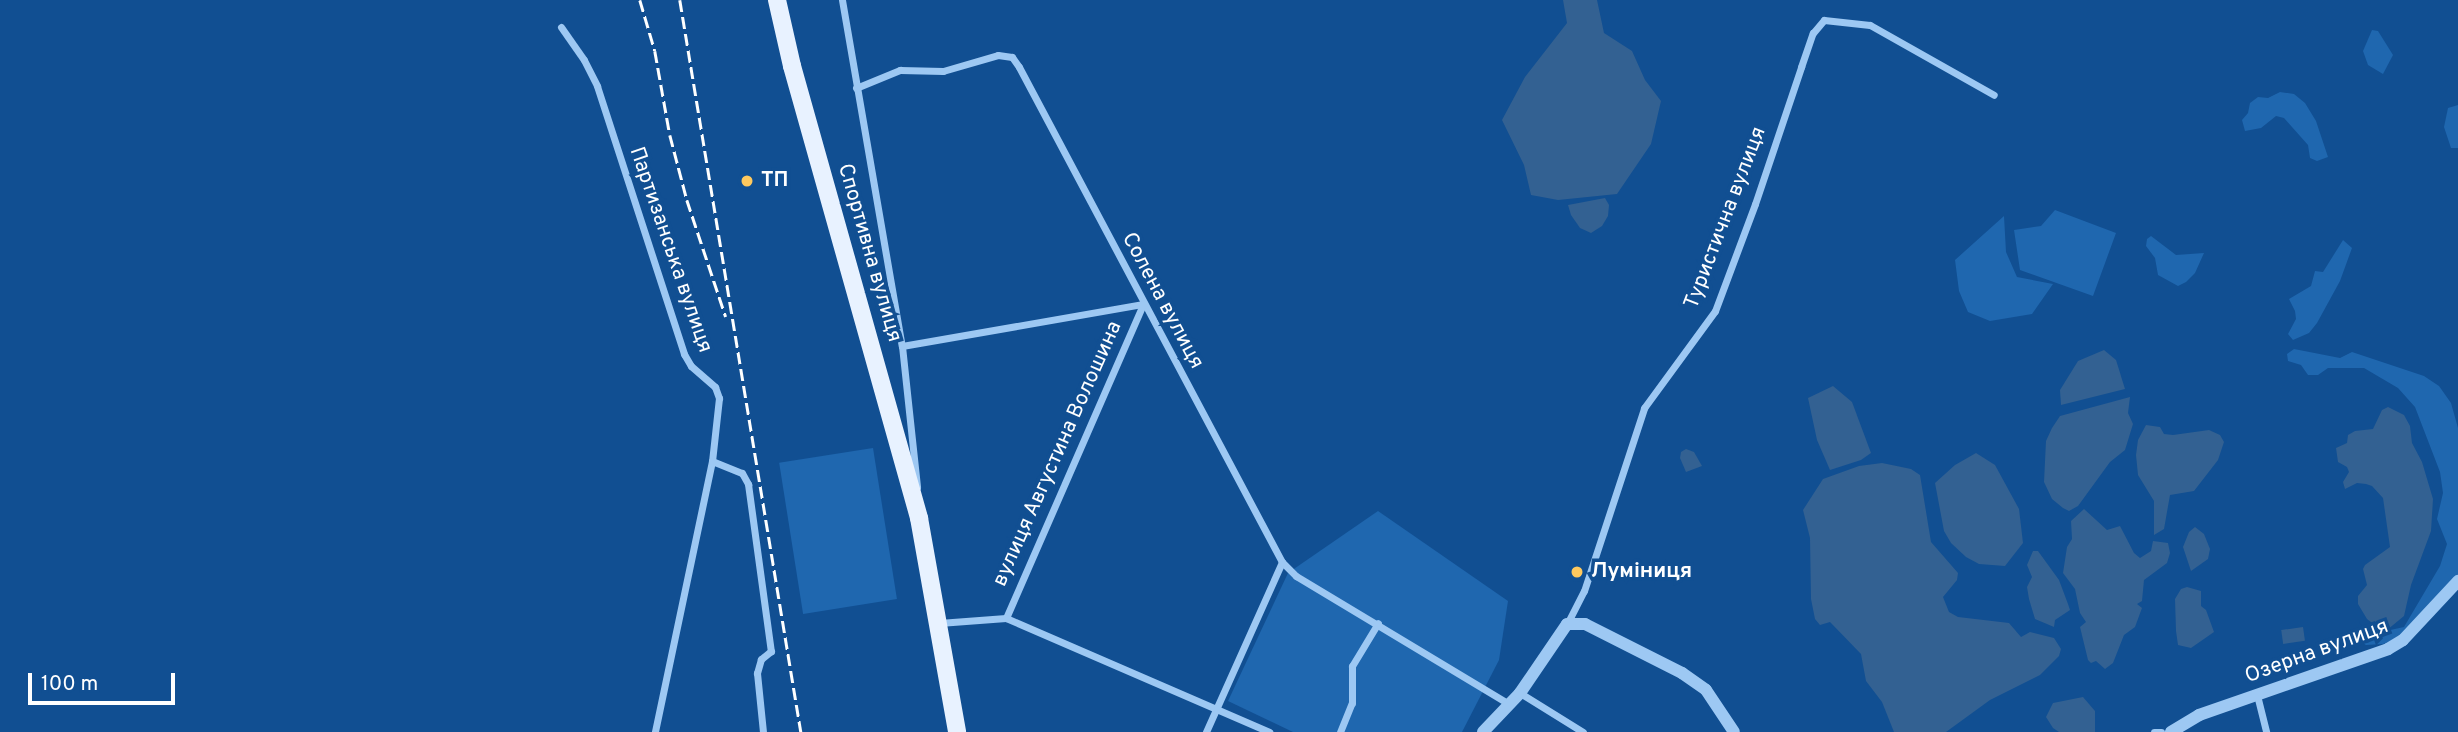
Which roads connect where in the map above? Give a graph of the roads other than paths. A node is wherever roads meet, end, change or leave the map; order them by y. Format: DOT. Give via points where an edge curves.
graph roads {
  1 [pos="777,0"];
  2 [pos="842,0"];
  3 [pos="561,27"];
  4 [pos="856,88"];
  5 [pos="1994,95"];
  6 [pos="1143,304"];
  7 [pos="902,346"];
  8 [pos="712,461"];
  9 [pos="919,518"];
  10 [pos="1282,562"];
  11 [pos="2458,581"];
  12 [pos="1006,618"];
  13 [pos="939,623"];
  14 [pos="1378,623"];
  15 [pos="1567,624"];
  16 [pos="1520,693"];
  17 [pos="2257,695"];
  18 [pos="1509,704"];
  19 [pos="1217,709"];
  20 [pos="655,732"];
  21 [pos="763,732"];
  22 [pos="957,732"];
  23 [pos="1206,732"];
  24 [pos="1269,732"];
  25 [pos="1340,732"];
  26 [pos="1483,732"];
  27 [pos="1583,732"];
  28 [pos="1734,732"];
  29 [pos="2154,732"];
  30 [pos="2161,732"];
  31 [pos="2171,732"];
  32 [pos="2266,732"];
  1 -- 9 [label="main road, Спортивна вулиця"];
  2 -- 4 [label="street, Спортивна вулиця"];
  3 -- 8 [label="street, Партизанська вулиця" via="597,86 684,354 715,387 719,398"];
  4 -- 6 [label="street, Солена вулиця" via="900,70 943,72 999,55 1012,57"];
  4 -- 7 [label="street, Спортивна вулиця"];
  5 -- 15 [label="street, Туристична вулиця" via="1870,25 1824,20 1805,56 1715,311 1644,408 1584,591"];
  6 -- 7 [label="street"];
  6 -- 10 [label="street, Солена вулиця"];
  6 -- 12 [label="street, вулиця Августина Волошина"];
  7 -- 9 [label="street, Спортивна вулиця"];
  8 -- 20 [label="street, Партизанська вулиця"];
  8 -- 21 [label="street" via="742,473 748,484 771,652 761,659 757,673"];
  9 -- 13 [label="main road, Спортивна вулиця"];
  10 -- 14 [label="street" via="1296,576"];
  10 -- 19 [label="street"];
  11 -- 17 [label="street, Озерна вулиця" via="2432,613 2396,645"];
  12 -- 13 [label="street"];
  12 -- 19 [label="street"];
  13 -- 22 [label="main road, Спортивна вулиця"];
  14 -- 18 [label="street"];
  14 -- 25 [label="street" via="1352,666 1352,703"];
  15 -- 16 [label="street, Туристична вулиця"];
  15 -- 28 [label="street" via="1585,624 1682,673 1706,690"];
  16 -- 18 [label="street, Туристична вулиця"];
  16 -- 27 [label="street"];
  17 -- 31 [label="street, Озерна вулиця" via="2199,715"];
  17 -- 32 [label="street"];
  18 -- 26 [label="street, Туристична вулиця"];
  19 -- 23 [label="street"];
  19 -- 24 [label="street"];
  29 -- 30 [label="street"];
}
